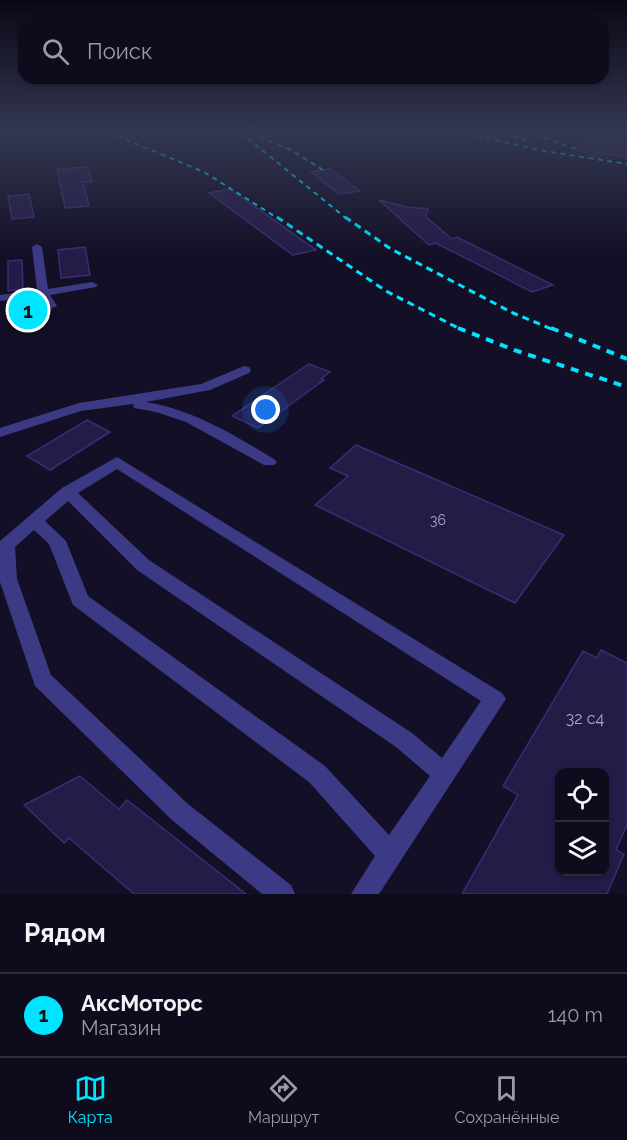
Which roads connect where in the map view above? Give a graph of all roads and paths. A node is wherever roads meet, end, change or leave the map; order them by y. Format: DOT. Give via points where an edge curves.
graph roads {
  1 [pos="37,247"];
  2 [pos="92,285"];
  3 [pos="43,293"];
  4 [pos="0,298"];
  5 [pos="51,306"];
  6 [pos="244,370"];
  7 [pos="79,407"];
  8 [pos="0,434"];
  9 [pos="269,462"];
  10 [pos="68,492"];
  11 [pos="34,520"];
  12 [pos="444,774"];
  13 [pos="390,855"];
  14 [pos="282,894"];
  15 [pos="364,894"];
  1 -- 3 [label="lane"];
  2 -- 3 [label="lane"];
  3 -- 4 [label="lane"];
  3 -- 5 [label="lane"];
  6 -- 7 [label="lane" via="205,387"];
  7 -- 8 [label="lane"];
  7 -- 9 [label="lane" via="158,407 188,416"];
  10 -- 11 [label="lane"];
  10 -- 12 [label="lane" via="142,566 404,740"];
  10 -- 12 [label="lane" via="117,462 495,699"];
  11 -- 13 [label="lane" via="57,541 80,600 317,774"];
  11 -- 14 [label="lane" via="6,545 8,579 42,680 180,812"];
  12 -- 13 [label="lane"];
  13 -- 15 [label="lane"];
}
